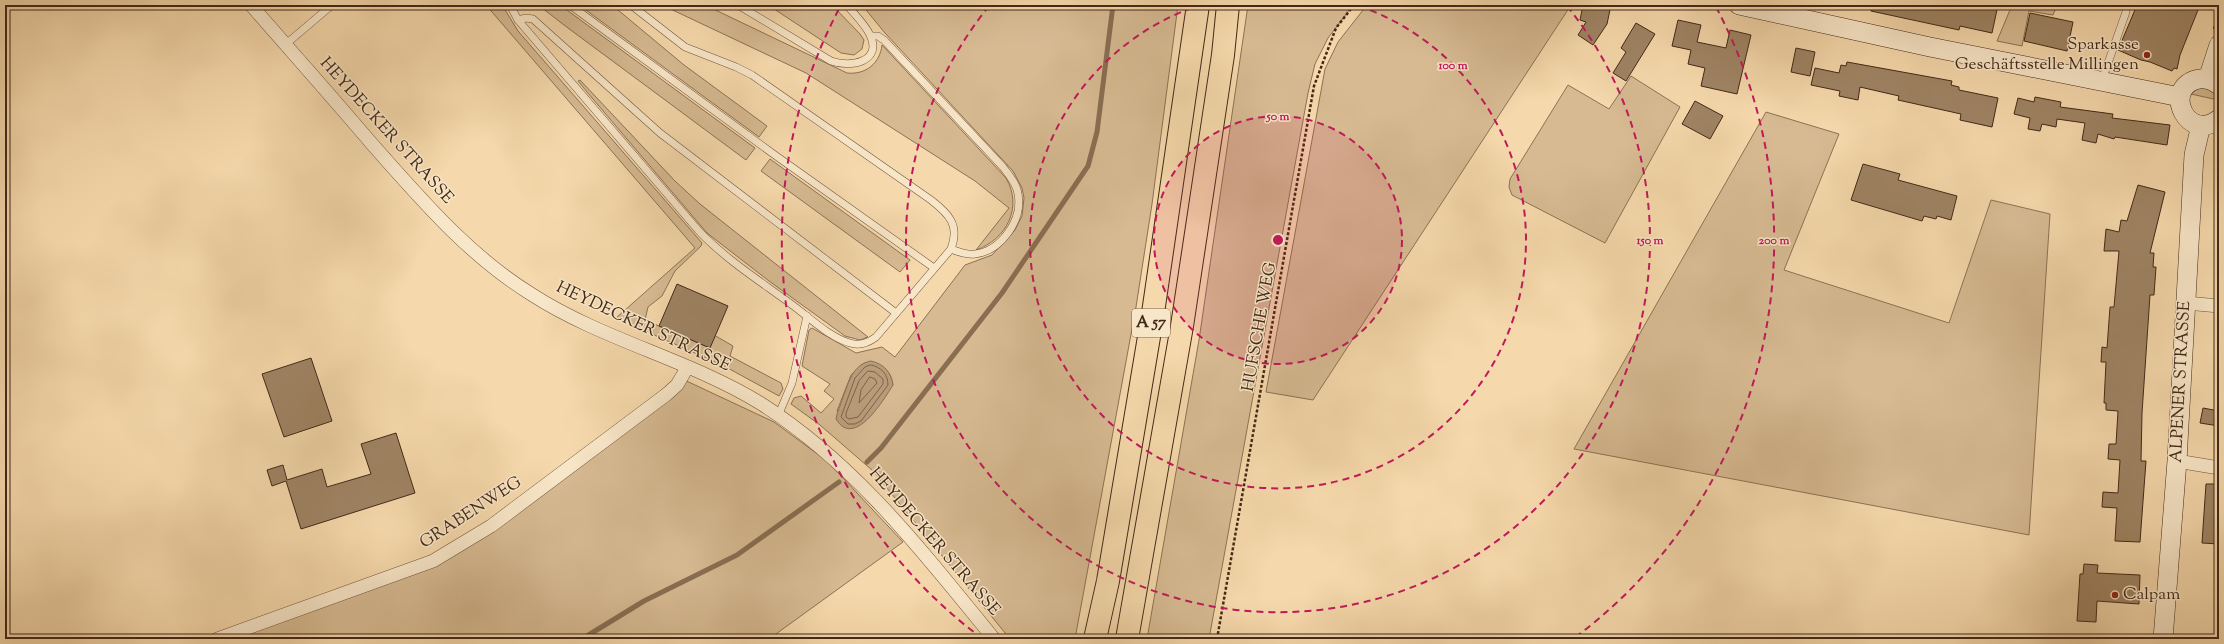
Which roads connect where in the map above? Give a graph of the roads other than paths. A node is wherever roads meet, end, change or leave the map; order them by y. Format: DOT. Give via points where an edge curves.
graph roads {
  1 [pos="251,5"];
  2 [pos="332,5"];
  3 [pos="510,5"];
  4 [pos="570,5"];
  5 [pos="631,5"];
  6 [pos="738,5"];
  7 [pos="847,5"];
  8 [pos="1198,5"];
  9 [pos="1228,5"];
  10 [pos="1739,5"];
  11 [pos="2126,12"];
  12 [pos="518,20"];
  13 [pos="871,36"];
  14 [pos="286,44"];
  15 [pos="2219,45"];
  16 [pos="2102,81"];
  17 [pos="2213,82"];
  18 [pos="2180,97"];
  19 [pos="2219,119"];
  20 [pos="2201,125"];
  21 [pos="951,249"];
  22 [pos="934,268"];
  23 [pos="2186,304"];
  24 [pos="2219,306"];
  25 [pos="896,313"];
  26 [pos="807,316"];
  27 [pos="687,368"];
  28 [pos="778,416"];
  29 [pos="2177,461"];
  30 [pos="2219,468"];
  31 [pos="217,639"];
  32 [pos="994,639"];
  33 [pos="1095,639"];
  34 [pos="1127,639"];
  35 [pos="2163,639"];
  1 -- 14 [label="street, HEYDECKER STRASSE"];
  2 -- 14 [label="lane"];
  3 -- 12 [label="lane"];
  4 -- 22 [label="lane"];
  5 -- 21 [label="lane" via="685,47 752,75 942,209 954,227 955,238"];
  6 -- 13 [label="lane" via="842,65 864,61 872,50"];
  7 -- 13 [label="lane"];
  8 -- 33 [label="highway, A 57" via="1153,313 1109,573"];
  9 -- 34 [label="highway, A 57" via="1223,55 1182,326"];
  10 -- 16 [label="street" via="1937,49"];
  11 -- 16 [label="lane"];
  12 -- 25 [label="lane" via="533,19 660,133"];
  12 -- 26 [label="lane" via="698,230 715,247"];
  13 -- 21 [label="lane" via="878,36 884,40 1003,167 1014,183 1018,194 1018,212 1010,230 997,244 983,253 973,255"];
  14 -- 27 [label="street, HEYDECKER STRASSE" via="421,199 473,250 535,297 592,327"];
  15 -- 17 [label="street"];
  16 -- 18 [label="street"];
  17 -- 18 [label="street" via="2194,81"];
  18 -- 20 [label="street" via="2180,105 2187,119"];
  19 -- 20 [label="street" via="2208,125"];
  20 -- 23 [label="street, ALPENER STRASSE" via="2194,155"];
  21 -- 22 [label="lane"];
  22 -- 25 [label="lane"];
  23 -- 24 [label="street"];
  23 -- 29 [label="street, ALPENER STRASSE"];
  25 -- 26 [label="lane" via="876,338 857,344 844,340"];
  26 -- 28 [label="lane" via="792,383"];
  27 -- 28 [label="street, HEYDECKER STRASSE" via="735,390"];
  27 -- 31 [label="street, GRABENWEG" via="668,394 605,442 490,526 433,561"];
  28 -- 32 [label="street, HEYDECKER STRASSE" via="820,446 865,487"];
  29 -- 30 [label="street"];
  29 -- 35 [label="street, ALPENER STRASSE"];
}
